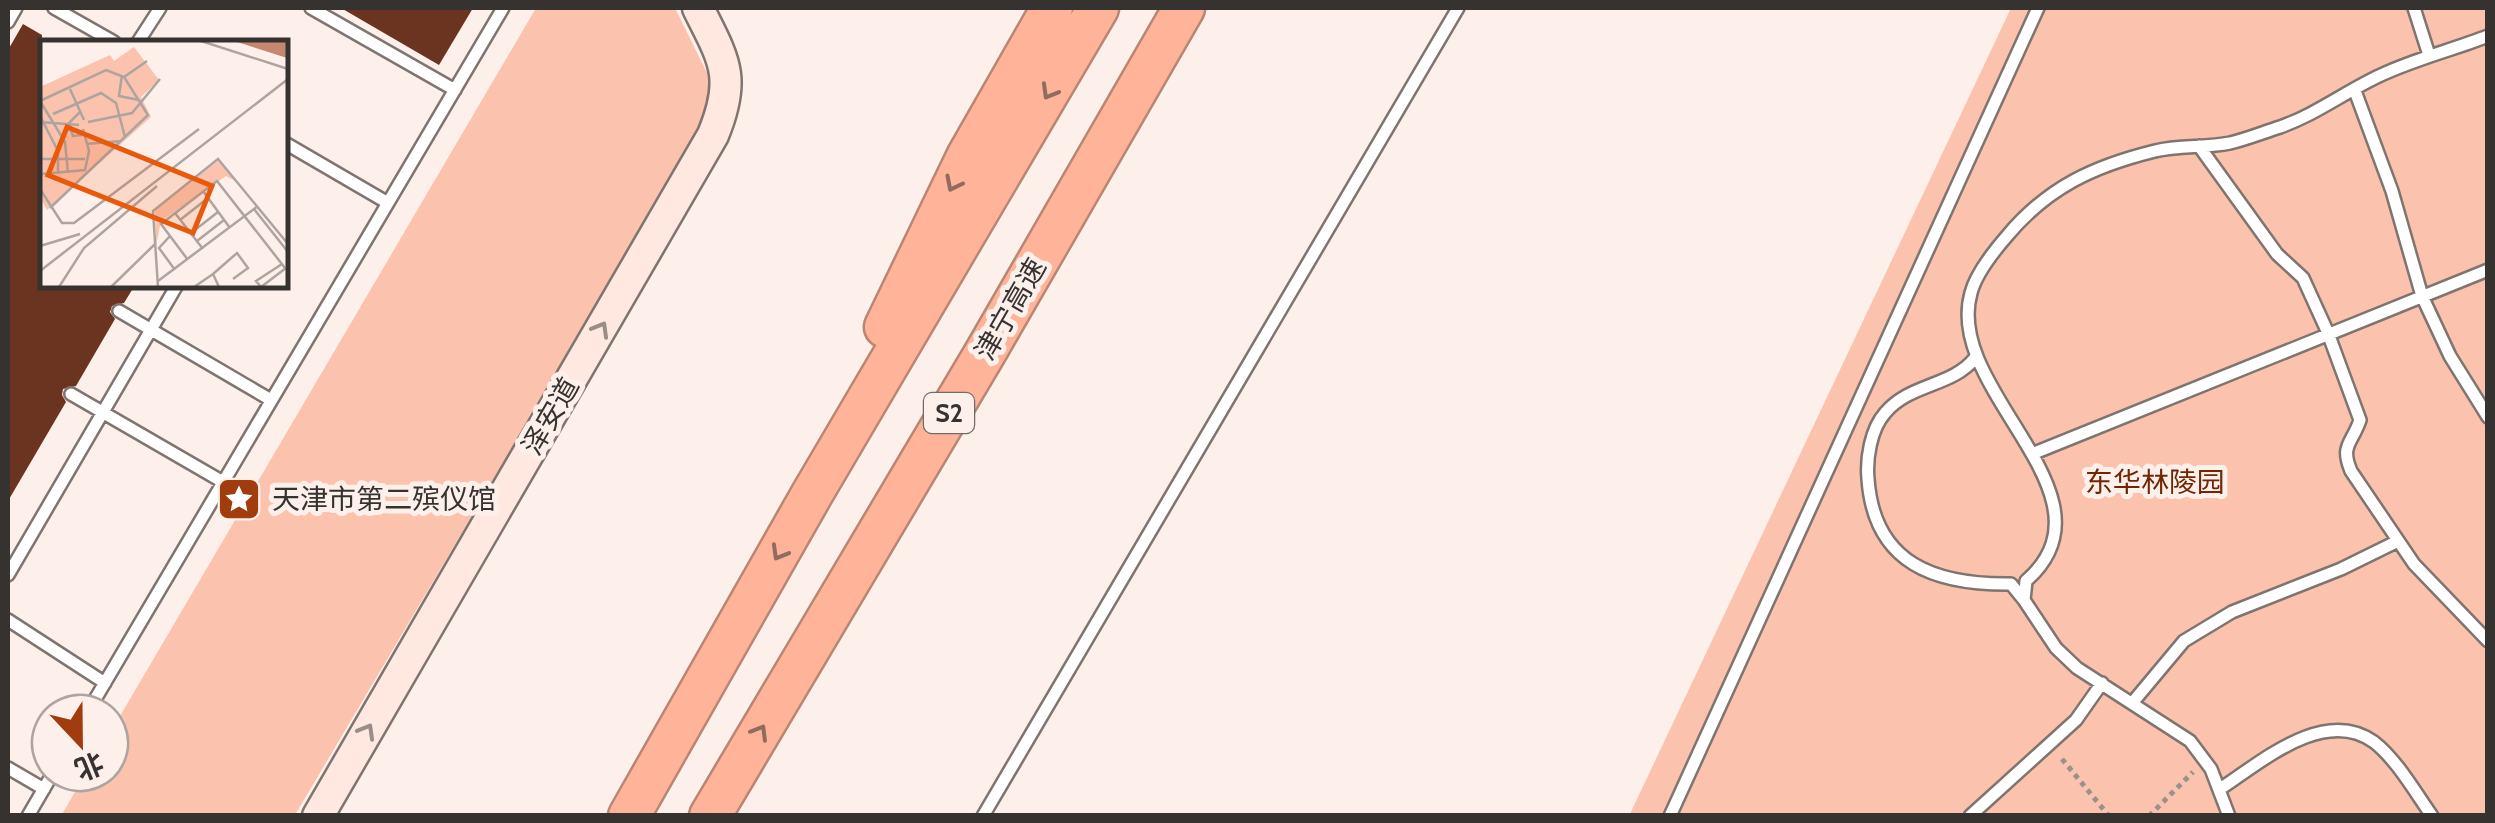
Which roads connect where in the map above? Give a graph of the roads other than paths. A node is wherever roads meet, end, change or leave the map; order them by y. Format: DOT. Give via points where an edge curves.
graph roads {
  1 [pos="16,8"];
  2 [pos="54,8"];
  3 [pos="160,8"];
  4 [pos="310,8"];
  5 [pos="503,8"];
  6 [pos="698,8"];
  7 [pos="1052,8"];
  8 [pos="1098,8"];
  9 [pos="1184,8"];
  10 [pos="1210,8"];
  11 [pos="1458,8"];
  12 [pos="2038,8"];
  13 [pos="2414,8"];
  14 [pos="8,22"];
  15 [pos="2488,36"];
  16 [pos="110,40"];
  17 [pos="139,40"];
  18 [pos="2428,55"];
  19 [pos="455,90"];
  20 [pos="2355,91"];
  21 [pos="288,145"];
  22 [pos="2199,146"];
  23 [pos="388,203"];
  24 [pos="2488,270"];
  25 [pos="174,288"];
  26 [pos="2422,296"];
  27 [pos="119,311"];
  28 [pos="150,330"];
  29 [pos="2328,333"];
  30 [pos="985,353"];
  31 [pos="1975,358"];
  32 [pos="1964,373"];
  33 [pos="1984,378"];
  34 [pos="70,394"];
  35 [pos="272,400"];
  36 [pos="102,412"];
  37 [pos="2488,416"];
  38 [pos="2032,454"];
  39 [pos="223,482"];
  40 [pos="812,494"];
  41 [pos="2398,541"];
  42 [pos="8,575"];
  43 [pos="2026,581"];
  44 [pos="2011,584"];
  45 [pos="2024,600"];
  46 [pos="8,620"];
  47 [pos="2488,641"];
  48 [pos="104,683"];
  49 [pos="2102,683"];
  50 [pos="98,693"];
  51 [pos="2132,702"];
  52 [pos="8,768"];
  53 [pos="30,781"];
  54 [pos="2220,789"];
  55 [pos="42,793"];
  56 [pos="28,816"];
  57 [pos="318,816"];
  58 [pos="629,816"];
  59 [pos="710,816"];
  60 [pos="982,816"];
  61 [pos="1670,816"];
  62 [pos="1970,816"];
  63 [pos="2230,816"];
  64 [pos="2432,816"];
  1 -- 14 [label="lane"];
  2 -- 16 [label="lane"];
  3 -- 17 [label="lane"];
  4 -- 19 [label="lane"];
  5 -- 19 [label="lane"];
  57 -- 6 [label="street, 泽安道, one-way" via="713,134 727,101 724,60"];
  7 -- 40 [label="highway, one-way" via="910,271"];
  8 -- 40 [label="highway, one-way"];
  9 -- 30 [label="highway, 津宁高速 / S2"];
  10 -- 30 [label="highway"];
  11 -- 60 [label="lane"];
  12 -- 61 [label="lane"];
  13 -- 18 [label="lane"];
  15 -- 18 [label="lane"];
  18 -- 20 [label="lane"];
  19 -- 23 [label="lane"];
  20 -- 22 [label="lane" via="2282,126"];
  20 -- 26 [label="lane"];
  21 -- 23 [label="lane"];
  22 -- 29 [label="lane" via="2302,278"];
  22 -- 31 [label="lane" via="2157,150 2072,178 2030,208 1971,292"];
  23 -- 35 [label="lane"];
  24 -- 26 [label="lane"];
  25 -- 28 [label="lane"];
  26 -- 29 [label="lane"];
  26 -- 37 [label="lane"];
  27 -- 28 [label="lane"];
  28 -- 35 [label="lane"];
  28 -- 36 [label="lane"];
  29 -- 38 [label="lane"];
  29 -- 41 [label="lane" via="2360,420 2346,457"];
  59 -- 30 [label="highway, 津宁高速 / S2, one-way"];
  31 -- 32 [label="lane"];
  31 -- 33 [label="lane"];
  32 -- 33 [label="lane"];
  32 -- 44 [label="lane" via="1903,395 1882,416 1867,465 1868,487 1884,539 1926,572 1952,581"];
  33 -- 38 [label="lane"];
  34 -- 36 [label="lane"];
  35 -- 39 [label="lane"];
  36 -- 39 [label="lane"];
  36 -- 42 [label="lane"];
  38 -- 43 [label="lane" via="2056,525 2045,557"];
  39 -- 48 [label="lane"];
  40 -- 58 [label="highway, one-way"];
  41 -- 47 [label="lane"];
  41 -- 51 [label="lane" via="2232,612 2184,642"];
  43 -- 44 [label="lane"];
  43 -- 45 [label="lane"];
  44 -- 45 [label="lane"];
  45 -- 49 [label="lane" via="2056,648"];
  46 -- 48 [label="lane"];
  48 -- 50 [label="lane"];
  49 -- 51 [label="lane"];
  49 -- 62 [label="lane" via="2076,720"];
  51 -- 54 [label="lane" via="2190,741"];
  52 -- 53 [label="lane"];
  54 -- 63 [label="lane"];
  54 -- 64 [label="lane" via="2306,736 2353,732 2374,742"];
  55 -- 56 [label="lane"];
}
